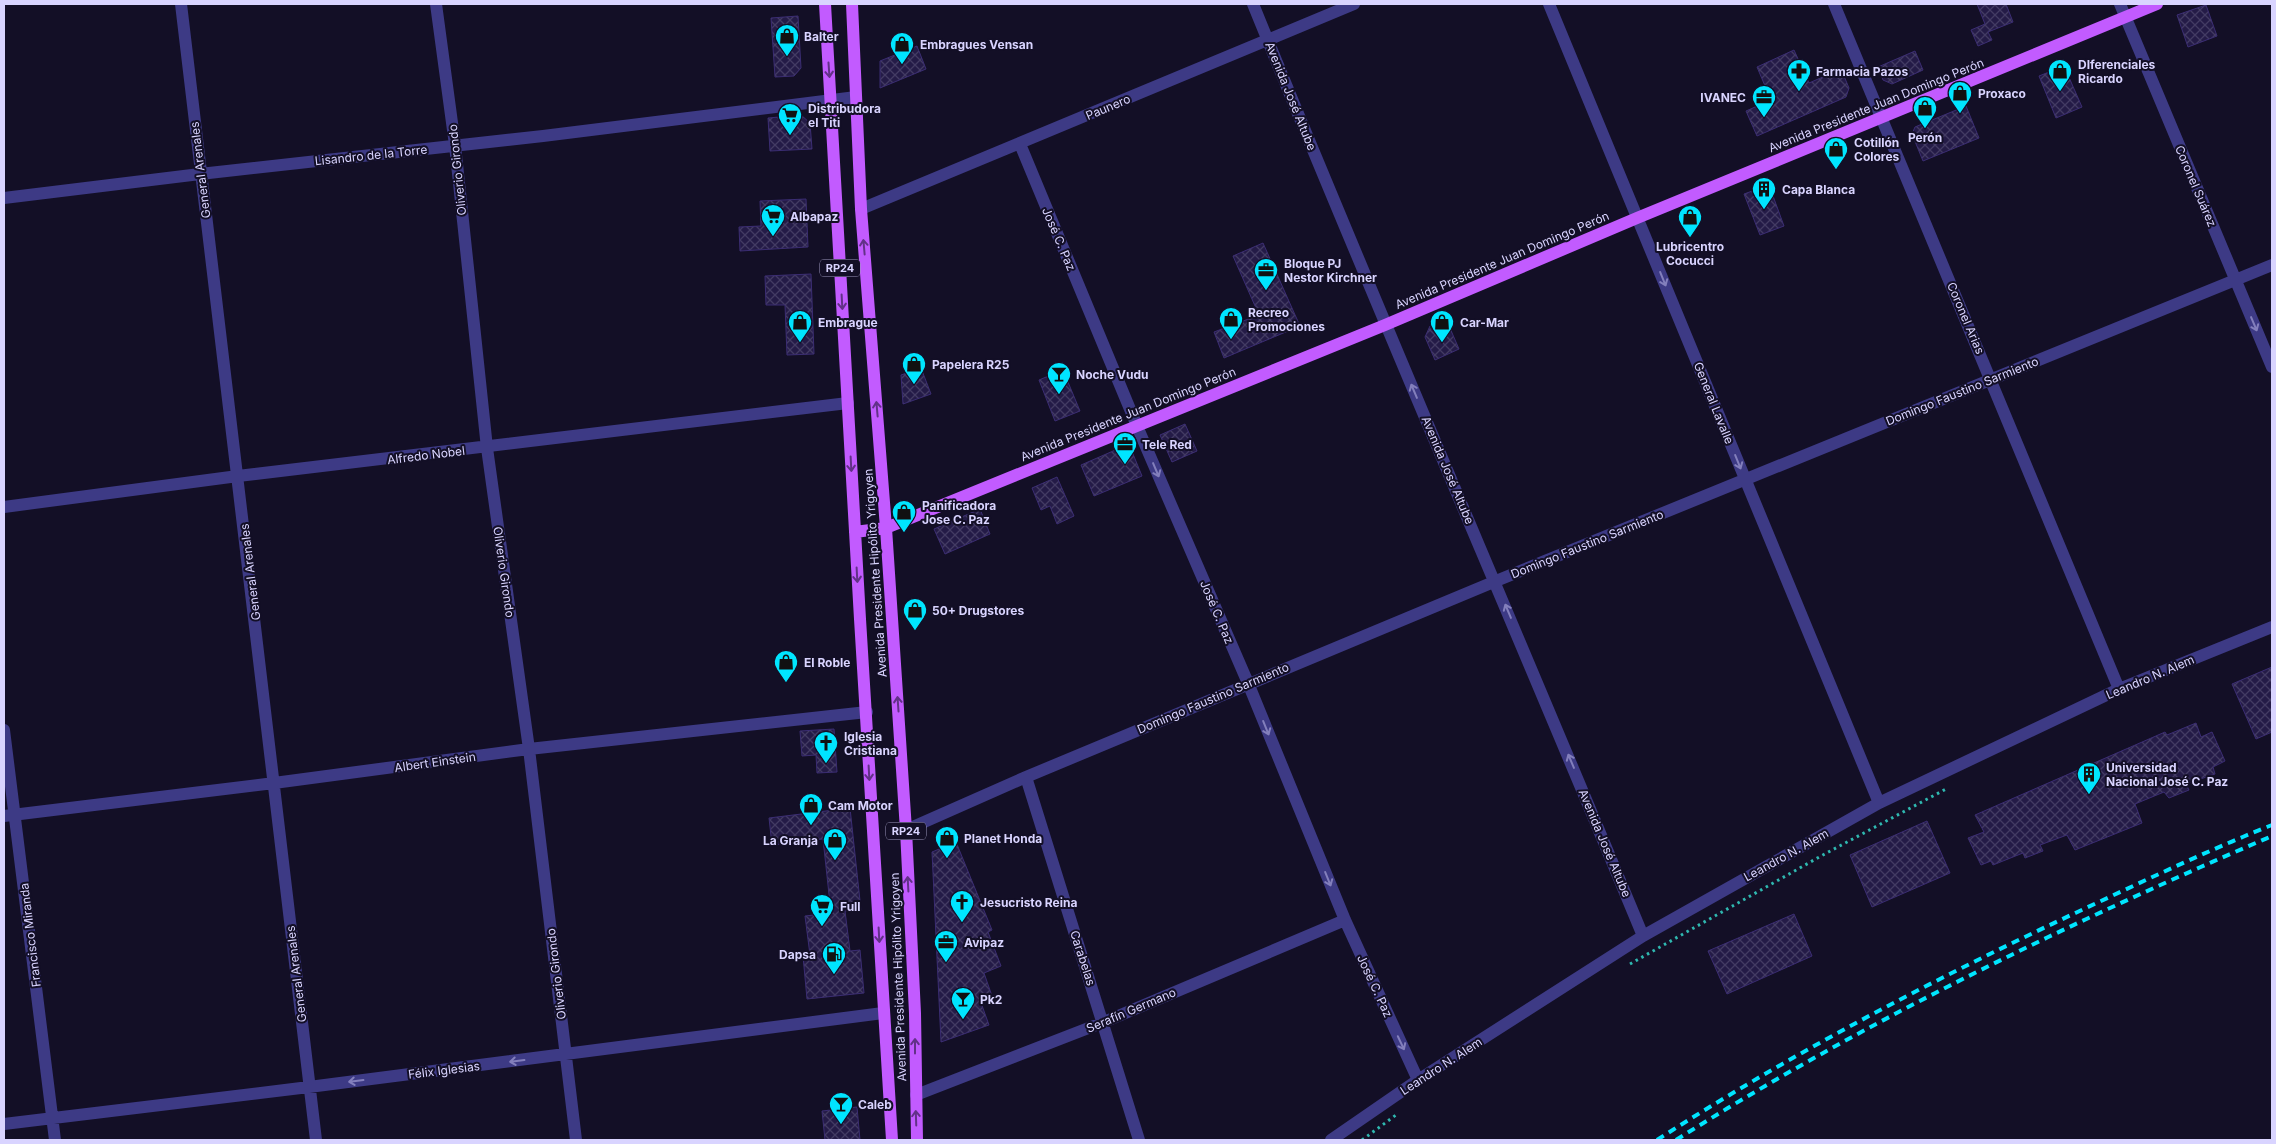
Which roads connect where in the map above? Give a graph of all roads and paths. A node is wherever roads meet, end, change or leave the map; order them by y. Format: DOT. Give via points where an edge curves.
graph roads {
  1 [pos="181,4"];
  2 [pos="436,4"];
  3 [pos="825,4"];
  4 [pos="852,4"];
  5 [pos="1253,4"];
  6 [pos="1354,4"];
  7 [pos="1549,4"];
  8 [pos="1834,4"];
  9 [pos="2120,4"];
  10 [pos="2157,4"];
  11 [pos="2126,16"];
  12 [pos="1268,40"];
  13 [pos="856,97"];
  14 [pos="831,99"];
  15 [pos="1882,117"];
  16 [pos="1020,144"];
  17 [pos="455,145"];
  18 [pos="200,174"];
  19 [pos="4,198"];
  20 [pos="861,209"];
  21 [pos="1637,218"];
  22 [pos="2272,265"];
  23 [pos="2236,281"];
  24 [pos="1385,325"];
  25 [pos="2272,368"];
  26 [pos="1991,379"];
  27 [pos="848,403"];
  28 [pos="1136,426"];
  29 [pos="487,448"];
  30 [pos="238,476"];
  31 [pos="1745,480"];
  32 [pos="4,507"];
  33 [pos="886,528"];
  34 [pos="854,532"];
  35 [pos="1496,581"];
  36 [pos="2272,627"];
  37 [pos="1248,683"];
  38 [pos="2119,689"];
  39 [pos="866,712"];
  40 [pos="4,730"];
  41 [pos="529,749"];
  42 [pos="1026,777"];
  43 [pos="274,784"];
  44 [pos="1949,788"];
  45 [pos="1879,803"];
  46 [pos="10,815"];
  47 [pos="906,830"];
  48 [pos="1344,920"];
  49 [pos="1643,936"];
  50 [pos="1623,968"];
  51 [pos="883,1013"];
  52 [pos="1104,1022"];
  53 [pos="566,1055"];
  54 [pos="1418,1080"];
  55 [pos="309,1087"];
  56 [pos="916,1095"];
  57 [pos="1402,1110"];
  58 [pos="52,1118"];
  59 [pos="4,1124"];
  60 [pos="55,1140"];
  61 [pos="316,1140"];
  62 [pos="576,1140"];
  63 [pos="892,1140"];
  64 [pos="917,1140"];
  65 [pos="1139,1140"];
  66 [pos="1331,1140"];
  67 [pos="1362,1140"];
  1 -- 18 [label="street, General Arenales"];
  2 -- 17 [label="street, Oliverio Girondo"];
  3 -- 14 [label="main road, Avenida Presidente Hipólito Yrigoyen / RP24, one-way"];
  4 -- 13 [label="main road, Avenida Presidente Hipólito Yrigoyen / RP24"];
  5 -- 12 [label="street, Avenida José Altube"];
  6 -- 12 [label="street, Paunero"];
  7 -- 21 [label="street, General Lavalle"];
  8 -- 15 [label="street, Coronel Arias"];
  9 -- 11 [label="street, Coronel Suárez"];
  10 -- 11 [label="main road, Avenida Presidente Juan Domingo Perón"];
  11 -- 15 [label="main road, Avenida Presidente Juan Domingo Perón"];
  11 -- 23 [label="street, Coronel Suárez"];
  12 -- 16 [label="street, Paunero"];
  12 -- 24 [label="street, Avenida José Altube"];
  13 -- 14 [label="street, Lisandro de la Torre"];
  13 -- 20 [label="main road, Avenida Presidente Hipólito Yrigoyen / RP24"];
  14 -- 17 [label="street, Lisandro de la Torre"];
  14 -- 27 [label="main road, Avenida Presidente Hipólito Yrigoyen / RP24, one-way"];
  15 -- 21 [label="main road, Avenida Presidente Juan Domingo Perón"];
  15 -- 26 [label="street, Coronel Arias"];
  16 -- 20 [label="street, Paunero"];
  16 -- 28 [label="street, José C. Paz"];
  17 -- 18 [label="street, Lisandro de la Torre"];
  17 -- 29 [label="street, Oliverio Girondo"];
  18 -- 19 [label="street, Lisandro de la Torre"];
  18 -- 30 [label="street, General Arenales"];
  33 -- 20 [label="main road, Avenida Presidente Hipólito Yrigoyen / RP24, one-way"];
  21 -- 24 [label="main road, Avenida Presidente Juan Domingo Perón"];
  21 -- 31 [label="street, General Lavalle, one-way"];
  22 -- 23 [label="street, Domingo Faustino Sarmiento"];
  23 -- 25 [label="street, Coronel Suárez, one-way"];
  23 -- 26 [label="street, Domingo Faustino Sarmiento"];
  24 -- 28 [label="main road, Avenida Presidente Juan Domingo Perón"];
  35 -- 24 [label="street, Avenida José Altube, one-way"];
  26 -- 31 [label="street, Domingo Faustino Sarmiento"];
  26 -- 38 [label="street, Coronel Arias"];
  27 -- 29 [label="street, Alfredo Nobel"];
  27 -- 34 [label="main road, Avenida Presidente Hipólito Yrigoyen / RP24, one-way"];
  28 -- 33 [label="main road, Avenida Presidente Juan Domingo Perón"];
  28 -- 37 [label="street, José C. Paz, one-way"];
  29 -- 30 [label="street, Alfredo Nobel"];
  29 -- 41 [label="street, Oliverio Girondo"];
  30 -- 32 [label="street, Alfredo Nobel"];
  30 -- 43 [label="street, General Arenales"];
  31 -- 35 [label="street, Domingo Faustino Sarmiento"];
  31 -- 45 [label="street, General Lavalle"];
  33 -- 34 [label="main road, Avenida Presidente Juan Domingo Perón"];
  47 -- 33 [label="main road, Avenida Presidente Hipólito Yrigoyen / RP24, one-way"];
  34 -- 39 [label="main road, Avenida Presidente Hipólito Yrigoyen / RP24, one-way"];
  35 -- 37 [label="street, Domingo Faustino Sarmiento"];
  49 -- 35 [label="street, Avenida José Altube, one-way"];
  36 -- 38 [label="street, Leandro N. Alem"];
  37 -- 42 [label="street, Domingo Faustino Sarmiento"];
  37 -- 48 [label="street, José C. Paz, one-way"];
  38 -- 45 [label="street, Leandro N. Alem"];
  39 -- 41 [label="street, Albert Einstein"];
  39 -- 51 [label="main road, Avenida Presidente Hipólito Yrigoyen / RP24, one-way"];
  40 -- 46 [label="street, Francisco Miranda"];
  41 -- 43 [label="street, Albert Einstein"];
  41 -- 53 [label="street, Oliverio Girondo"];
  42 -- 47 [label="street, Domingo Faustino Sarmiento"];
  42 -- 52 [label="street, Carabelas"];
  43 -- 46 [label="street, Albert Einstein"];
  43 -- 55 [label="street, General Arenales"];
  44 -- 50 [label="path"];
  45 -- 49 [label="street, Leandro N. Alem"];
  46 -- 58 [label="street, Francisco Miranda"];
  56 -- 47 [label="main road, Avenida Presidente Hipólito Yrigoyen / RP24, one-way"];
  48 -- 52 [label="street, Serafín Germano"];
  48 -- 54 [label="street, José C. Paz, one-way"];
  49 -- 54 [label="street, Leandro N. Alem"];
  51 -- 53 [label="street, Félix Iglesias"];
  51 -- 63 [label="main road, Avenida Presidente Hipólito Yrigoyen / RP24"];
  52 -- 56 [label="street, Serafín Germano"];
  52 -- 65 [label="street, Carabelas"];
  53 -- 55 [label="street, Félix Iglesias, one-way"];
  53 -- 62 [label="street, Oliverio Girondo"];
  54 -- 66 [label="street, Leandro N. Alem"];
  55 -- 58 [label="street, Félix Iglesias"];
  55 -- 61 [label="street, General Arenales"];
  64 -- 56 [label="main road, Avenida Presidente Hipólito Yrigoyen / RP24, one-way"];
  57 -- 67 [label="path"];
  58 -- 59 [label="street, Félix Iglesias"];
  58 -- 60 [label="street, Francisco Miranda"];
}
